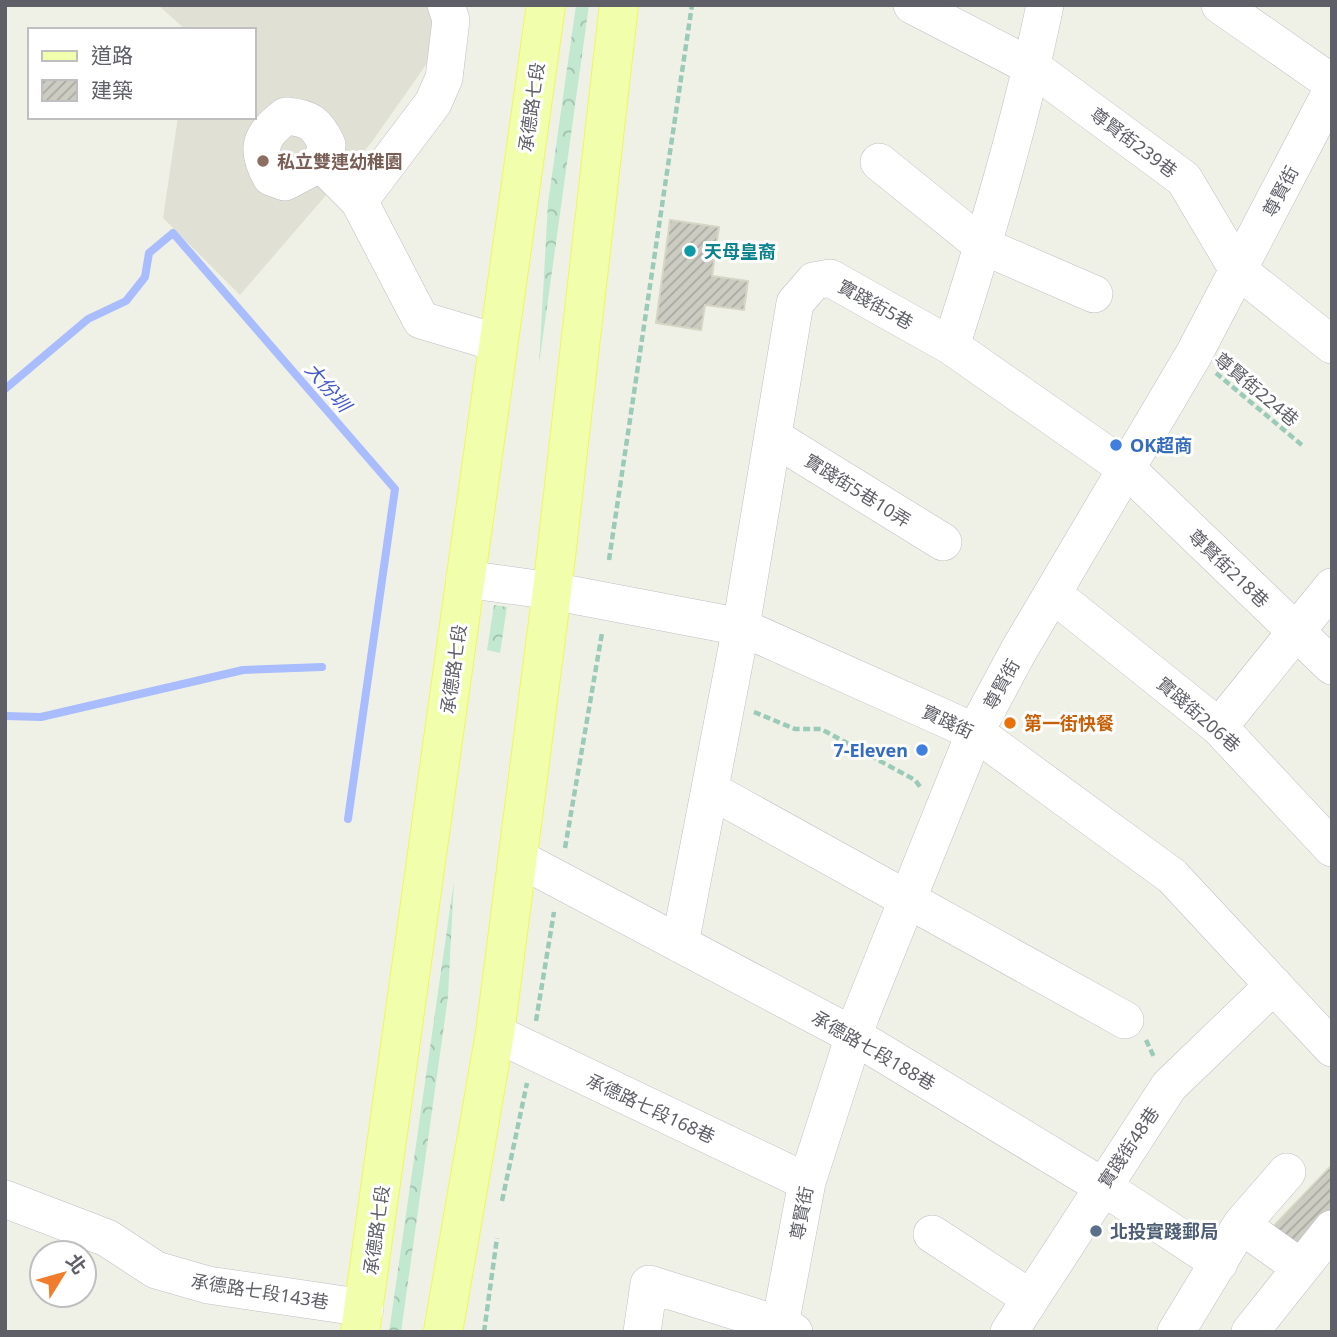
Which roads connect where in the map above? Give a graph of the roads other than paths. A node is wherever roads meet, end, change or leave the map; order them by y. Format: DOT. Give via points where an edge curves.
graph roads {
  1 [pos="446,5"];
  2 [pos="546,5"];
  3 [pos="620,5"];
  4 [pos="912,5"];
  5 [pos="1045,5"];
  6 [pos="1220,5"];
  7 [pos="1032,67"];
  8 [pos="1332,83"];
  9 [pos="1332,90"];
  10 [pos="879,162"];
  11 [pos="321,163"];
  12 [pos="359,201"];
  13 [pos="983,246"];
  14 [pos="1238,270"];
  15 [pos="1094,294"];
  16 [pos="498,343"];
  17 [pos="1332,345"];
  18 [pos="951,346"];
  19 [pos="773,438"];
  20 [pos="1127,469"];
  21 [pos="943,542"];
  22 [pos="466,579"];
  23 [pos="1332,586"];
  24 [pos="552,591"];
  25 [pos="1053,594"];
  26 [pos="741,627"];
  27 [pos="1295,632"];
  28 [pos="1332,666"];
  29 [pos="1219,727"];
  30 [pos="975,732"];
  31 [pos="710,790"];
  32 [pos="1332,848"];
  33 [pos="518,858"];
  34 [pos="907,901"];
  35 [pos="680,944"];
  36 [pos="1274,985"];
  37 [pos="1125,1020"];
  38 [pos="495,1034"];
  39 [pos="854,1036"];
  40 [pos="1332,1048"];
  41 [pos="1287,1172"];
  42 [pos="807,1182"];
  43 [pos="1102,1186"];
  44 [pos="5,1199"];
  45 [pos="1241,1225"];
  46 [pos="1332,1229"];
  47 [pos="932,1234"];
  48 [pos="1219,1263"];
  49 [pos="1300,1267"];
  50 [pos="1030,1298"];
  51 [pos="363,1320"];
  52 [pos="787,1328"];
  53 [pos="443,1332"];
  54 [pos="642,1332"];
  55 [pos="1009,1332"];
  56 [pos="1176,1332"];
  57 [pos="1250,1332"];
  1 -- 12 [label="street" via="451,20 444,78 433,103"];
  2 -- 16 [label="main road, 承德路七段"];
  3 -- 24 [label="main road"];
  4 -- 7 [label="street, 尊賢街239巷"];
  5 -- 7 [label="street"];
  6 -- 8 [label="street"];
  7 -- 13 [label="street"];
  7 -- 14 [label="street, 尊賢街239巷" via="1184,179"];
  9 -- 14 [label="street, 尊賢街"];
  10 -- 13 [label="street"];
  11 -- 12 [label="street"];
  12 -- 16 [label="street" via="422,320"];
  13 -- 15 [label="street"];
  13 -- 18 [label="street"];
  14 -- 17 [label="street"];
  14 -- 20 [label="street, 尊賢街"];
  16 -- 22 [label="main road, 承德路七段"];
  18 -- 19 [label="street, 實踐街5巷" via="830,278 814,281 795,303"];
  18 -- 20 [label="street, 實踐街5巷"];
  19 -- 21 [label="street, 實踐街5巷10弄"];
  19 -- 26 [label="street, 實踐街5巷"];
  20 -- 25 [label="street, 尊賢街"];
  20 -- 27 [label="street, 尊賢街218巷"];
  22 -- 24 [label="street, 實踐街"];
  22 -- 51 [label="main road, 承德路七段"];
  23 -- 27 [label="street"];
  24 -- 26 [label="street, 實踐街"];
  24 -- 33 [label="main road"];
  25 -- 29 [label="street, 實踐街206巷"];
  25 -- 30 [label="street, 尊賢街"];
  26 -- 30 [label="street, 實踐街"];
  26 -- 31 [label="street, 實踐街5巷"];
  27 -- 28 [label="street, 尊賢街218巷"];
  27 -- 29 [label="street"];
  29 -- 32 [label="street, 實踐街206巷"];
  30 -- 34 [label="street, 尊賢街"];
  30 -- 36 [label="street, 實踐街" via="1172,876"];
  31 -- 34 [label="street"];
  31 -- 35 [label="street, 實踐街5巷"];
  33 -- 35 [label="street, 承德路七段188巷"];
  33 -- 38 [label="main road"];
  34 -- 37 [label="street"];
  34 -- 39 [label="street, 尊賢街"];
  35 -- 39 [label="street, 承德路七段188巷"];
  36 -- 40 [label="street, 實踐街"];
  36 -- 43 [label="street, 實踐街48巷" via="1168,1086"];
  38 -- 42 [label="street, 承德路七段168巷"];
  38 -- 53 [label="main road"];
  39 -- 42 [label="street, 尊賢街"];
  39 -- 43 [label="street, 承德路七段188巷"];
  41 -- 45 [label="street"];
  42 -- 52 [label="street, 尊賢街"];
  43 -- 48 [label="street, 承德路七段188巷"];
  43 -- 50 [label="street, 實踐街48巷"];
  44 -- 51 [label="street, 承德路七段143巷" via="107,1238 156,1270"];
  45 -- 48 [label="street"];
  45 -- 49 [label="street"];
  46 -- 49 [label="street"];
  47 -- 50 [label="street"];
  48 -- 56 [label="street"];
  49 -- 57 [label="street"];
  50 -- 55 [label="street, 實踐街48巷"];
  52 -- 54 [label="street" via="649,1284"];
}
